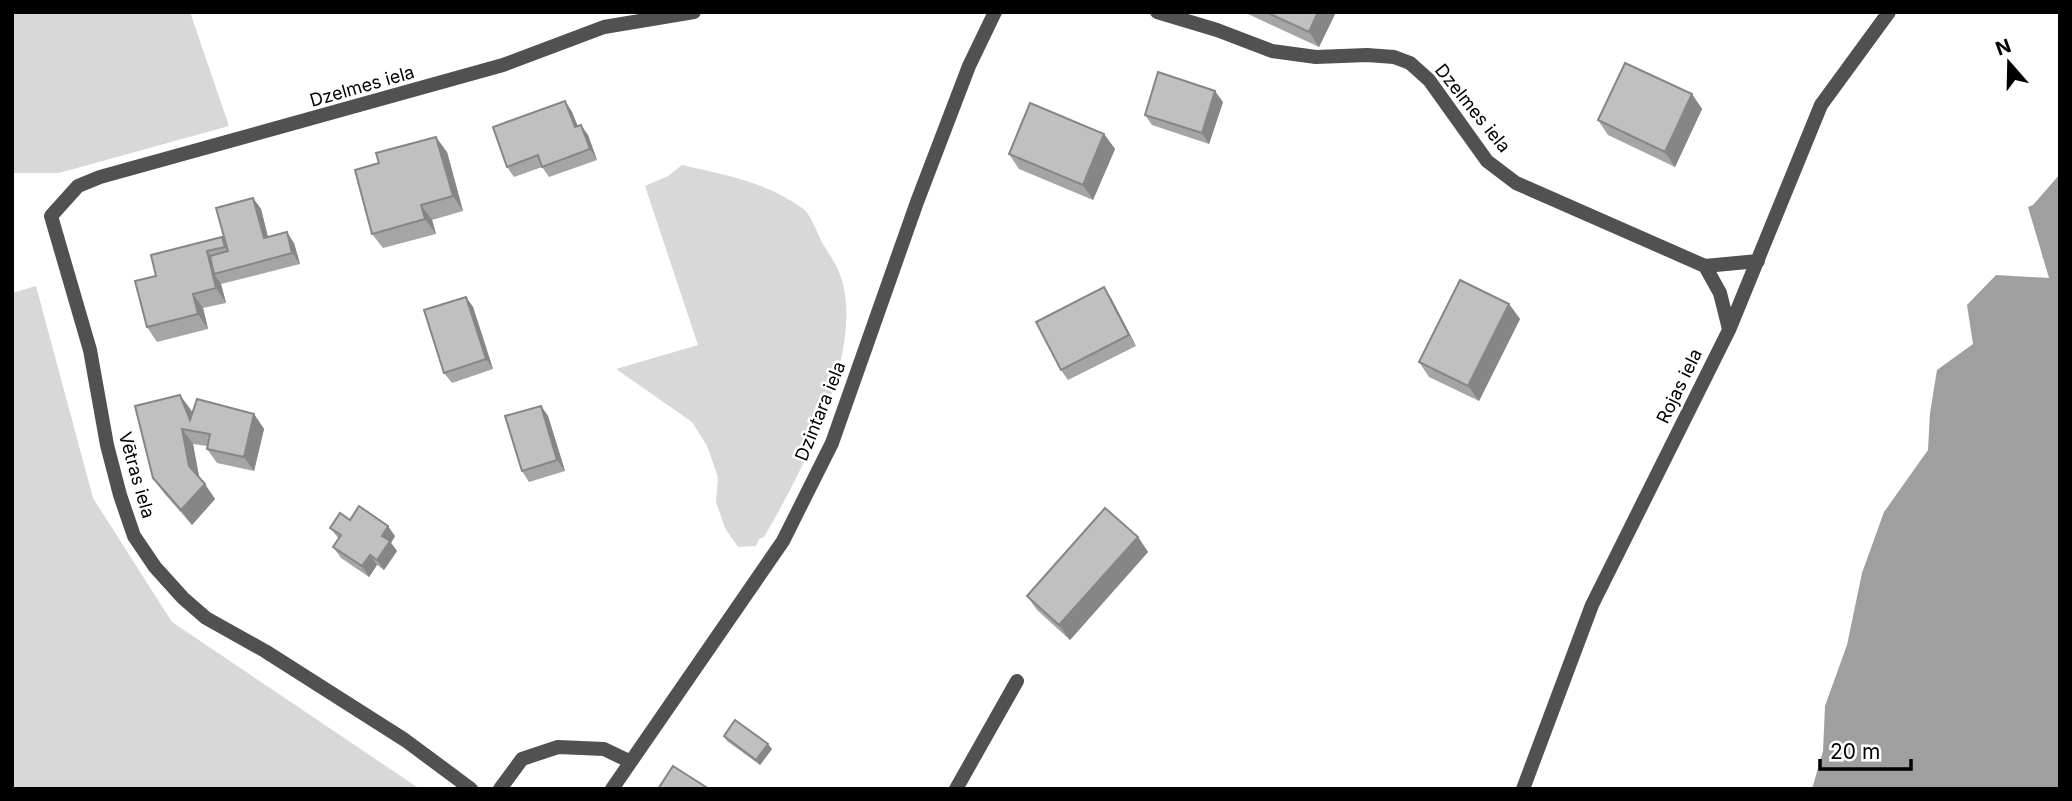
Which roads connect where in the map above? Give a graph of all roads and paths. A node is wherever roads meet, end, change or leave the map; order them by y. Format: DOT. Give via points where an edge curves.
graph roads {
  1 [pos="694,12"];
  2 [pos="995,12"];
  3 [pos="1157,12"];
  4 [pos="1889,12"];
  5 [pos="51,216"];
  6 [pos="1758,261"];
  7 [pos="1704,266"];
  8 [pos="1729,330"];
  9 [pos="1017,681"];
  10 [pos="629,761"];
  11 [pos="471,789"];
  12 [pos="500,789"];
  13 [pos="612,789"];
  14 [pos="956,789"];
  15 [pos="1523,789"];
  1 -- 5 [label="street, Dzelmes iela" via="604,27 503,65 100,177 78,186"];
  2 -- 10 [label="street, Dzintara iela" via="969,66 917,202 832,443 783,541"];
  3 -- 7 [label="street, Dzelmes iela" via="1272,51 1316,57 1394,57 1410,63 1429,80 1487,161 1516,183"];
  4 -- 6 [label="street, Rojas iela" via="1821,106"];
  5 -- 11 [label="street, Vētras iela" via="90,350 120,495 134,536 155,567 206,618 405,740"];
  6 -- 7 [label="street, Dzelmes iela"];
  6 -- 8 [label="street, Rojas iela"];
  7 -- 8 [label="street" via="1720,293"];
  8 -- 15 [label="street, Rojas iela" via="1592,605"];
  9 -- 14 [label="street"];
  10 -- 12 [label="street" via="604,749 558,747 522,759"];
  10 -- 13 [label="street, Dzintara iela"];
}
